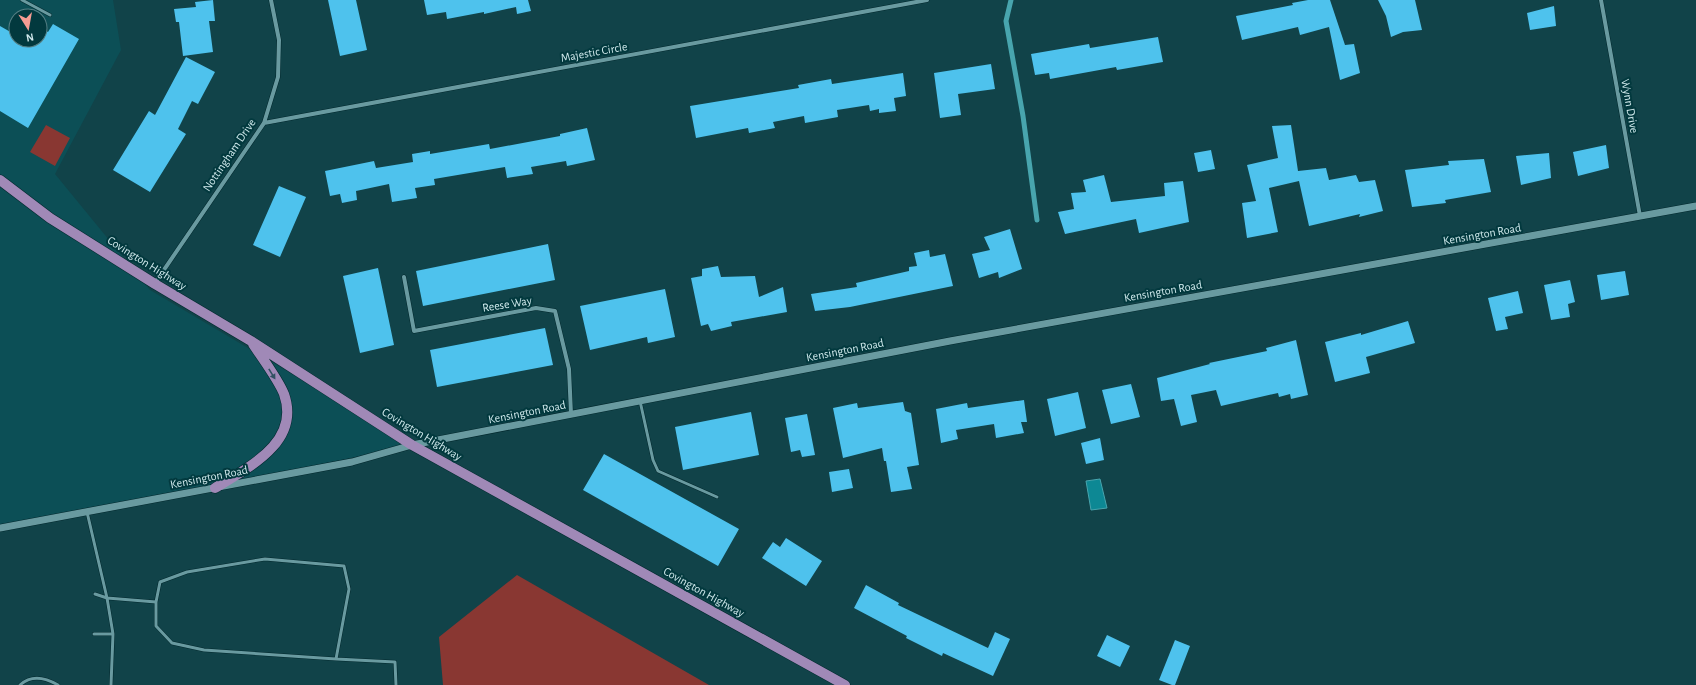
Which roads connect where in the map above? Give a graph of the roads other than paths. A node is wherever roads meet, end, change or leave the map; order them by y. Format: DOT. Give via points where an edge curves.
graph roads {
  1 [pos="22,0"];
  2 [pos="272,0"];
  3 [pos="927,0"];
  4 [pos="1601,0"];
  5 [pos="50,15"];
  6 [pos="264,122"];
  7 [pos="0,180"];
  8 [pos="1696,206"];
  9 [pos="1640,216"];
  10 [pos="404,277"];
  11 [pos="155,284"];
  12 [pos="251,341"];
  13 [pos="640,401"];
  14 [pos="571,414"];
  15 [pos="412,445"];
  16 [pos="215,488"];
  17 [pos="717,497"];
  18 [pos="87,512"];
  19 [pos="0,528"];
  20 [pos="95,594"];
  21 [pos="107,598"];
  22 [pos="156,602"];
  23 [pos="94,634"];
  24 [pos="113,634"];
  25 [pos="336,659"];
  26 [pos="20,685"];
  27 [pos="58,685"];
  28 [pos="111,685"];
  29 [pos="396,685"];
  30 [pos="845,685"];
  1 -- 5 [label="lane"];
  2 -- 6 [label="street, Nottingham Drive" via="279,40 278,77"];
  3 -- 6 [label="street, Majestic Circle"];
  4 -- 9 [label="street, Wynn Drive"];
  6 -- 11 [label="street, Nottingham Drive"];
  7 -- 11 [label="main road, Covington Highway" via="50,218"];
  8 -- 9 [label="street, Kensington Road"];
  9 -- 13 [label="street, Kensington Road" via="950,341"];
  10 -- 14 [label="street, Reese Way" via="414,331 536,308 555,311 569,369"];
  11 -- 12 [label="main road, Covington Highway"];
  12 -- 15 [label="main road, Covington Highway"];
  12 -- 16 [label="main road, one-way" via="283,392 288,409 286,426 273,448"];
  13 -- 14 [label="street, Kensington Road"];
  13 -- 17 [label="lane" via="658,470"];
  14 -- 15 [label="street, Kensington Road"];
  15 -- 16 [label="street, Kensington Road" via="352,462"];
  15 -- 30 [label="main road, Covington Highway"];
  16 -- 18 [label="street, Kensington Road"];
  18 -- 19 [label="street, Kensington Road"];
  18 -- 21 [label="lane"];
  20 -- 21 [label="lane"];
  21 -- 22 [label="lane"];
  21 -- 24 [label="lane"];
  22 -- 25 [label="lane" via="156,626 172,643 204,650"];
  22 -- 25 [label="lane" via="160,582 187,572 266,559 344,566 349,589"];
  23 -- 24 [label="lane"];
  24 -- 28 [label="lane"];
  25 -- 29 [label="lane" via="395,662"];
  26 -- 27 [label="lane" via="36,678"];
}
